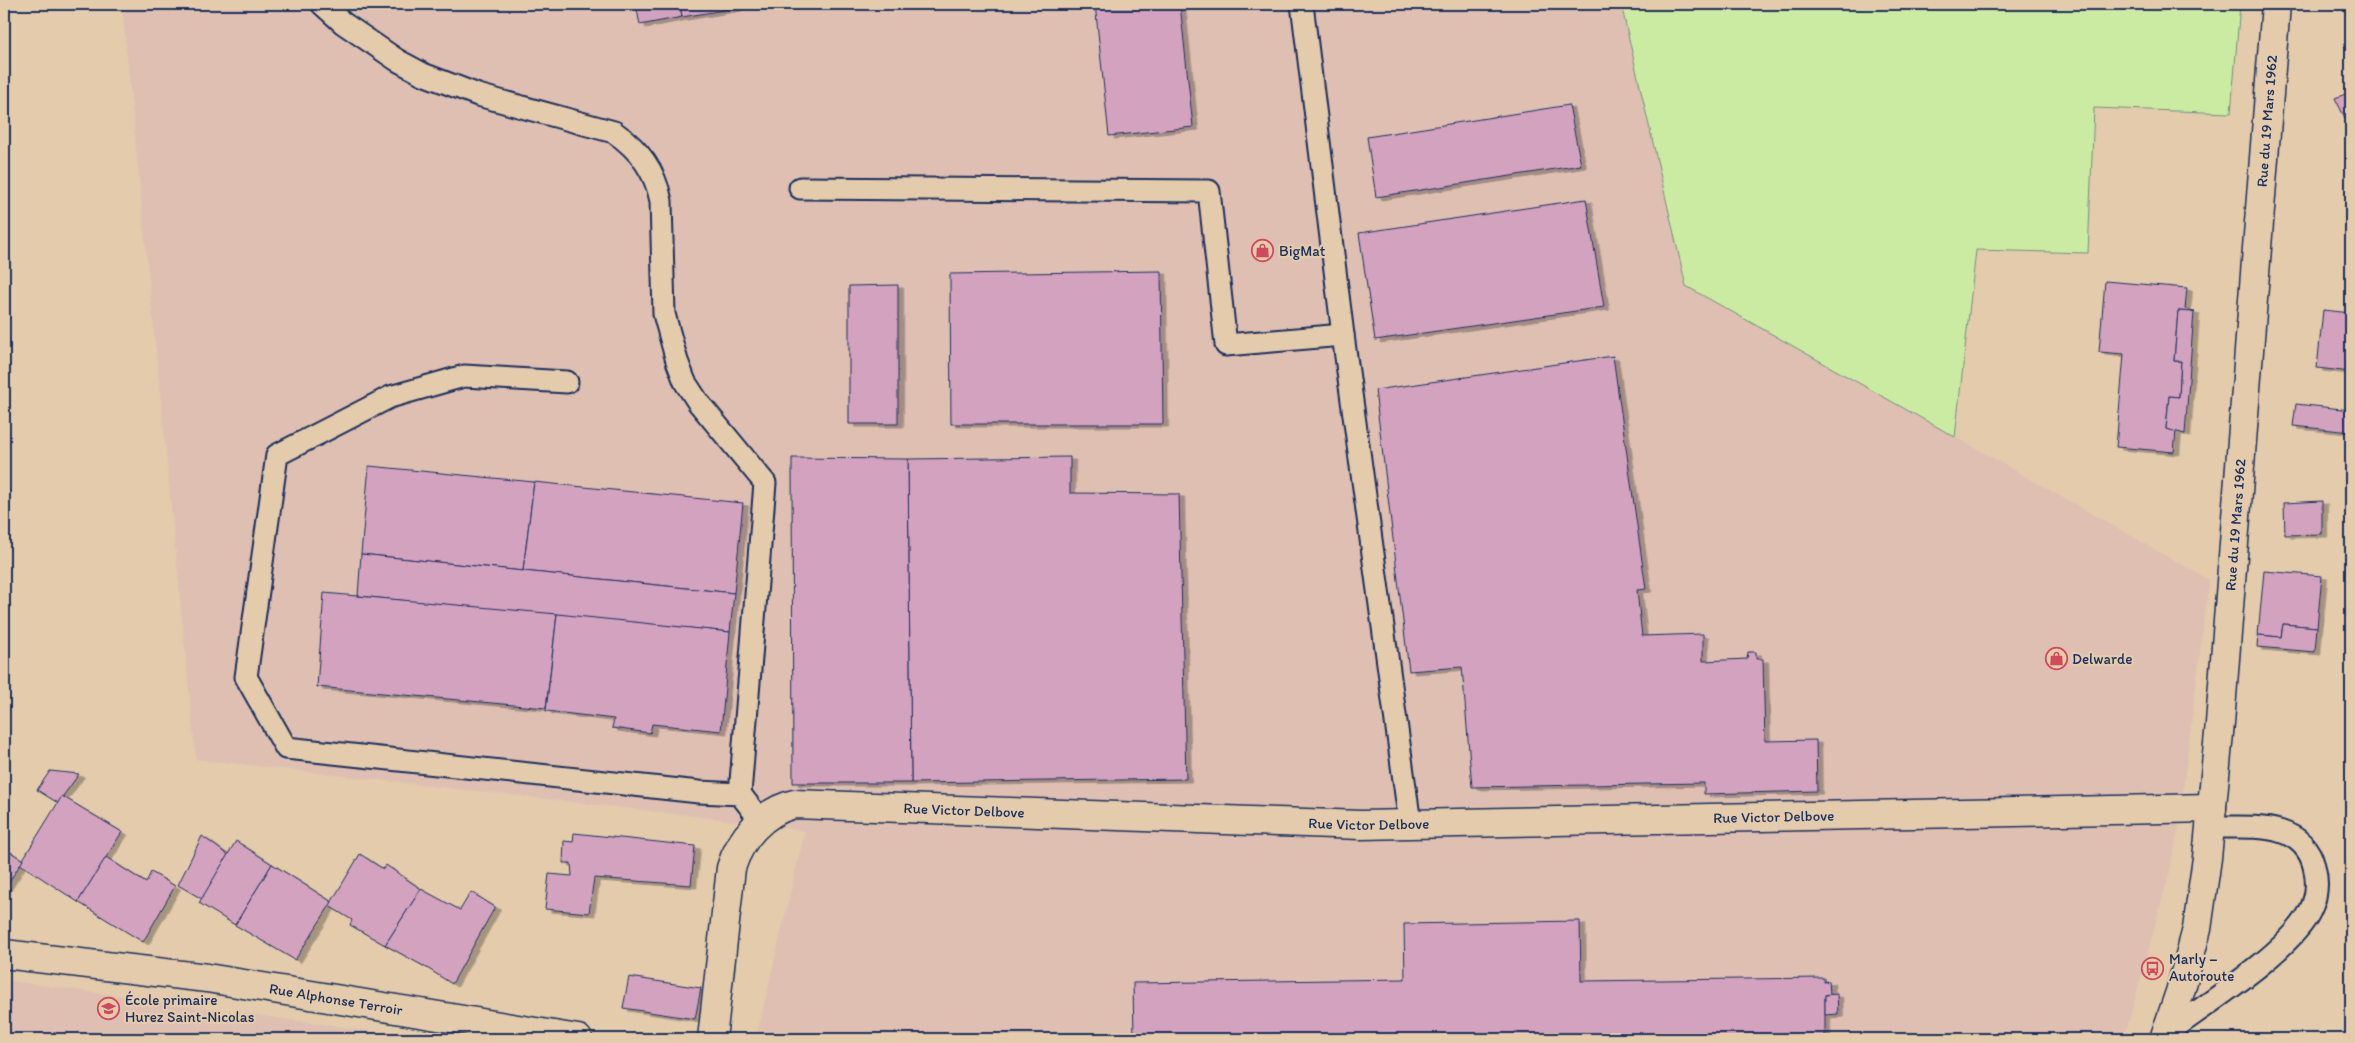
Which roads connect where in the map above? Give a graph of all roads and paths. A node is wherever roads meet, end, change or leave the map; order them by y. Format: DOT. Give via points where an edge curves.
graph roads {
  1 [pos="322,4"];
  2 [pos="1302,4"];
  3 [pos="2276,4"];
  4 [pos="800,188"];
  5 [pos="1343,334"];
  6 [pos="567,382"];
  7 [pos="740,794"];
  8 [pos="2211,817"];
  9 [pos="761,821"];
  10 [pos="1410,824"];
  11 [pos="4,954"];
  12 [pos="2165,1036"];
  13 [pos="578,1039"];
  14 [pos="712,1039"];
  1 -- 7 [label="lane" via="343,23 422,74 478,96 614,132 629,142 651,169 661,202 664,314 677,361 698,402 765,483"];
  2 -- 5 [label="lane"];
  3 -- 8 [label="street, Rue du 19 Mars 1962"];
  4 -- 5 [label="lane" via="1208,191 1226,345"];
  5 -- 10 [label="lane"];
  6 -- 7 [label="lane" via="464,376 390,396 277,455 246,677 286,748"];
  7 -- 9 [label="lane"];
  8 -- 10 [label="street, Rue Victor Delbove"];
  8 -- 12 [label="street, Rue du 19 Mars 1962" via="2197,929"];
  8 -- 12 [label="lane" via="2285,831 2296,838 2312,859 2315,899 2302,924 2283,945"];
  9 -- 10 [label="street, Rue Victor Delbove" via="783,807 807,803 1325,824"];
  9 -- 14 [label="street, Rue Victor Delbove" via="740,845 731,868"];
  11 -- 13 [label="street, Rue Alphonse Terroir" via="207,978"];
}
